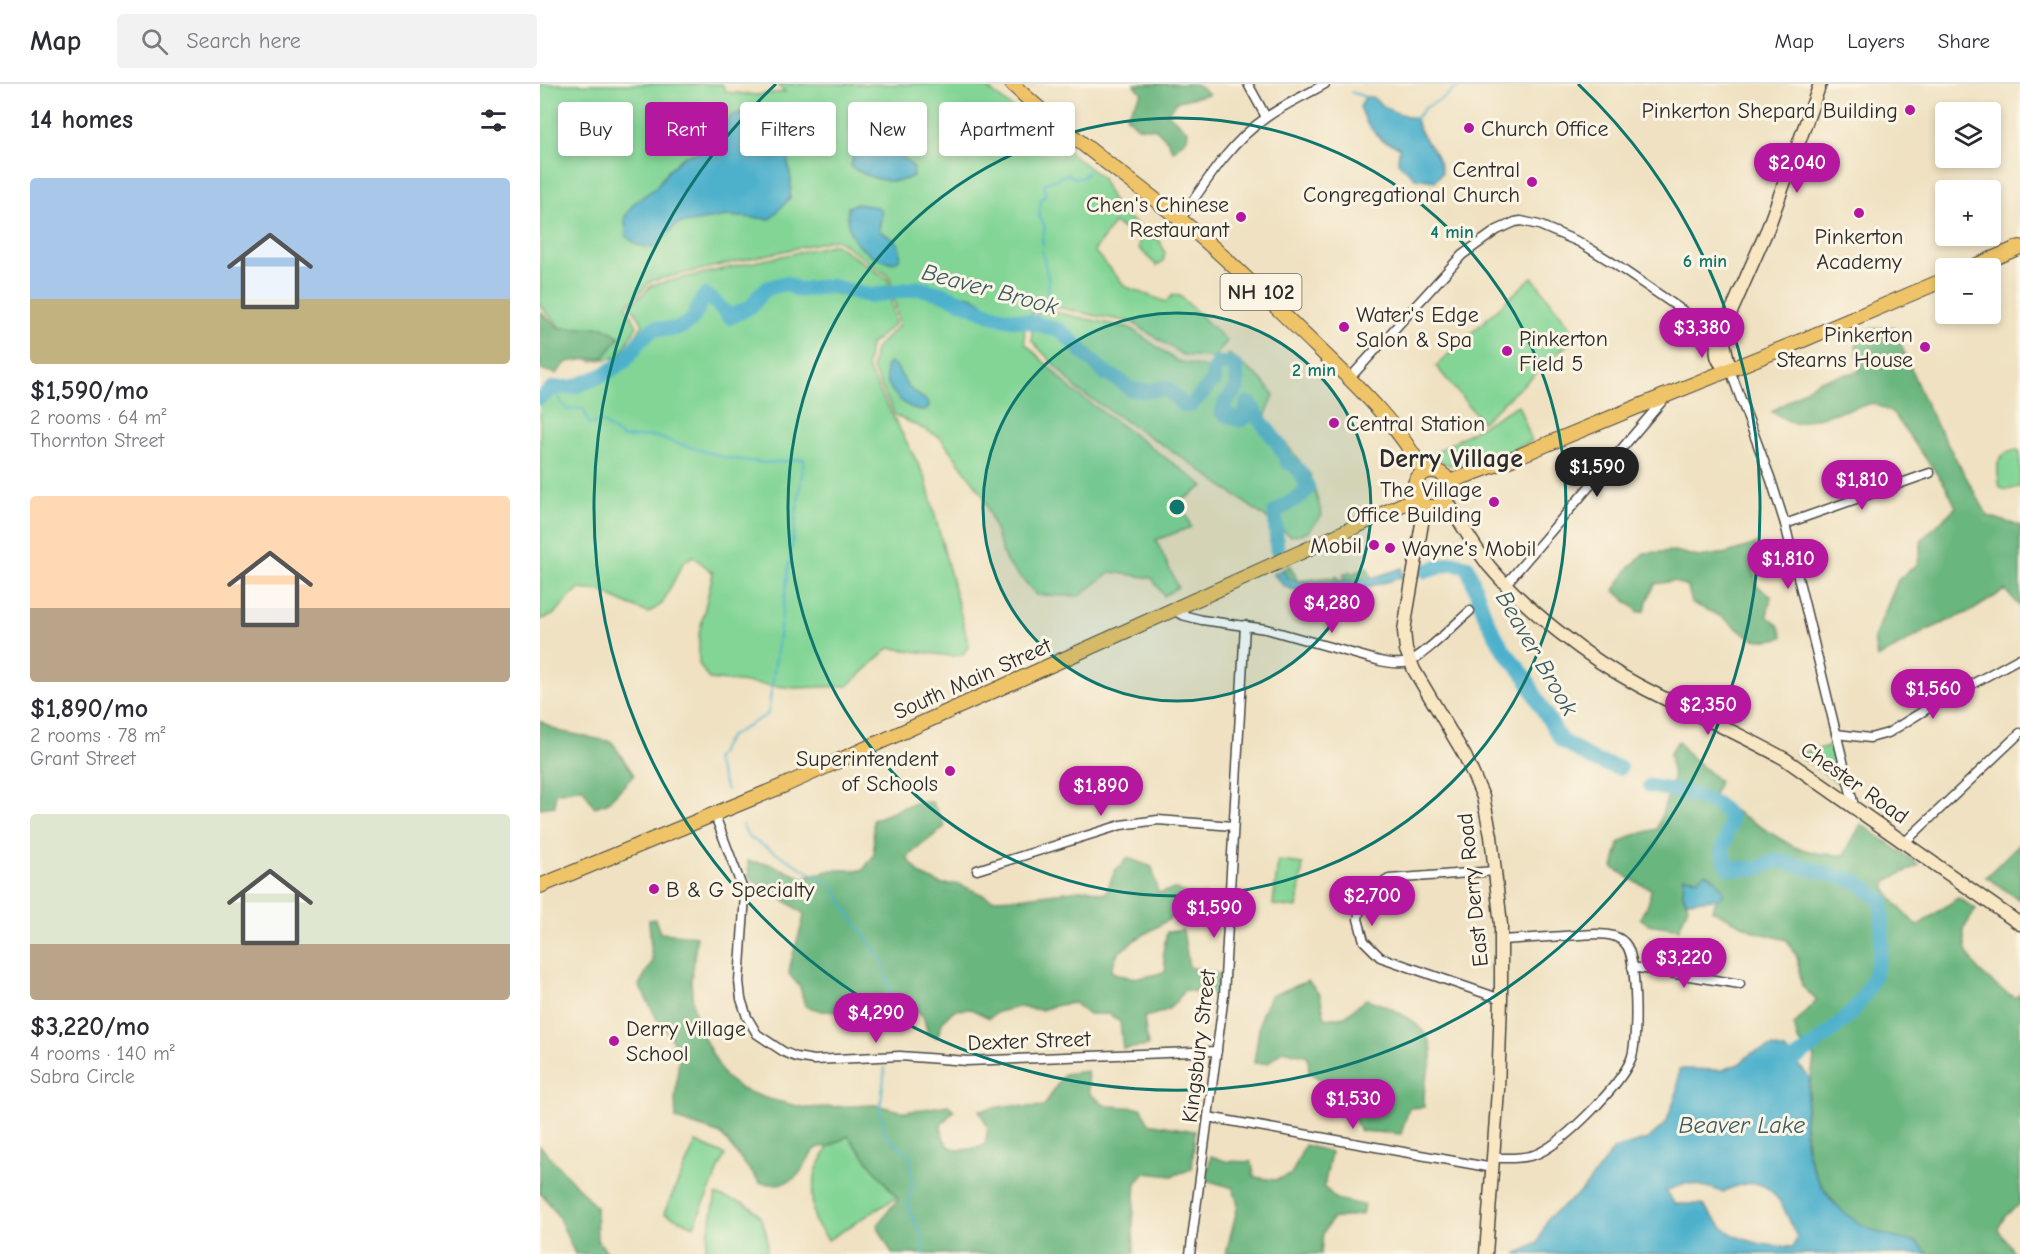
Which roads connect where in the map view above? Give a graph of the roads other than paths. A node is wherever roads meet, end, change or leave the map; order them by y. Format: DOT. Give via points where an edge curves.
graph roads {
  1 [pos="1012,84"];
  2 [pos="1248,84"];
  3 [pos="1325,84"];
  4 [pos="1820,84"];
  5 [pos="1266,117"];
  6 [pos="1180,220"];
  7 [pos="2020,247"];
  8 [pos="1994,258"];
  9 [pos="1935,284"];
  10 [pos="1722,333"];
  11 [pos="1730,370"];
  12 [pos="1349,379"];
  13 [pos="1667,395"];
  14 [pos="1424,472"];
  15 [pos="1930,474"];
  16 [pos="1449,482"];
  17 [pos="1447,501"];
  18 [pos="1420,502"];
  19 [pos="1785,524"];
  20 [pos="1506,584"];
  21 [pos="1173,610"];
  22 [pos="1470,611"];
  23 [pos="1245,625"];
  24 [pos="2020,658"];
  25 [pos="1410,662"];
  26 [pos="2020,733"];
  27 [pos="1836,734"];
  28 [pos="1854,806"];
  29 [pos="714,813"];
  30 [pos="1233,826"];
  31 [pos="1905,842"];
  32 [pos="977,870"];
  33 [pos="1495,871"];
  34 [pos="540,886"];
  35 [pos="2020,924"];
  36 [pos="1502,940"];
  37 [pos="1632,967"];
  38 [pos="1740,984"];
  39 [pos="1501,999"];
  40 [pos="1217,1051"];
  41 [pos="1208,1117"];
  42 [pos="1493,1163"];
  43 [pos="1190,1254"];
  44 [pos="1486,1254"];
  1 -- 6 [label="main road, NH 102" via="1102,161"];
  2 -- 5 [label="street"];
  3 -- 5 [label="street"];
  4 -- 10 [label="street" via="1768,228"];
  5 -- 6 [label="street" via="1236,144"];
  6 -- 12 [label="main road, NH 102" via="1228,261"];
  7 -- 8 [label="main road"];
  9 -- 11 [label="main road"];
  10 -- 11 [label="street" via="1716,353 1721,365"];
  10 -- 12 [label="street" via="1704,325 1592,249 1521,221 1497,230 1462,255"];
  11 -- 13 [label="main road"];
  11 -- 19 [label="street"];
  12 -- 14 [label="main road, NH 102" via="1392,426"];
  13 -- 16 [label="main road"];
  13 -- 20 [label="street"];
  14 -- 16 [label="main road" via="1438,471"];
  14 -- 18 [label="main road" via="1414,485"];
  15 -- 19 [label="street"];
  16 -- 17 [label="main road"];
  17 -- 18 [label="main road" via="1437,507"];
  17 -- 20 [label="street, Chester Road" via="1488,564"];
  18 -- 21 [label="main road, South Main Street"];
  18 -- 25 [label="street, East Derry Road" via="1405,622"];
  19 -- 27 [label="street"];
  20 -- 28 [label="street, Chester Road" via="1536,613 1617,672 1785,759"];
  21 -- 23 [label="street" via="1202,620"];
  21 -- 29 [label="main road, South Main Street"];
  22 -- 25 [label="street"];
  23 -- 25 [label="street" via="1380,661"];
  23 -- 30 [label="street, Kingsbury Street"];
  24 -- 27 [label="street" via="1888,733 1870,738"];
  25 -- 33 [label="street, East Derry Road" via="1479,784 1490,823"];
  26 -- 31 [label="street"];
  27 -- 28 [label="street"];
  28 -- 31 [label="street, Chester Road"];
  29 -- 34 [label="main road, South Main Street"];
  29 -- 40 [label="street, Dexter Street" via="745,896 739,973 741,999 757,1034 784,1052 814,1060 900,1056 967,1061"];
  30 -- 32 [label="street" via="1158,820 1121,825"];
  30 -- 40 [label="street, Kingsbury Street" via="1224,995"];
  31 -- 35 [label="street, Chester Road"];
  33 -- 36 [label="street, East Derry Road"];
  33 -- 39 [label="street" via="1389,879 1369,891 1358,919 1364,941 1380,957"];
  36 -- 37 [label="street" via="1606,934 1626,944"];
  36 -- 39 [label="street, East Derry Road"];
  37 -- 38 [label="street"];
  37 -- 42 [label="street" via="1635,1040 1632,1057 1623,1072 1586,1116 1549,1147"];
  39 -- 42 [label="street, East Derry Road"];
  40 -- 41 [label="street, Kingsbury Street"];
  41 -- 42 [label="street"];
  41 -- 43 [label="street, Kingsbury Street"];
  42 -- 44 [label="street, East Derry Road"];
}
